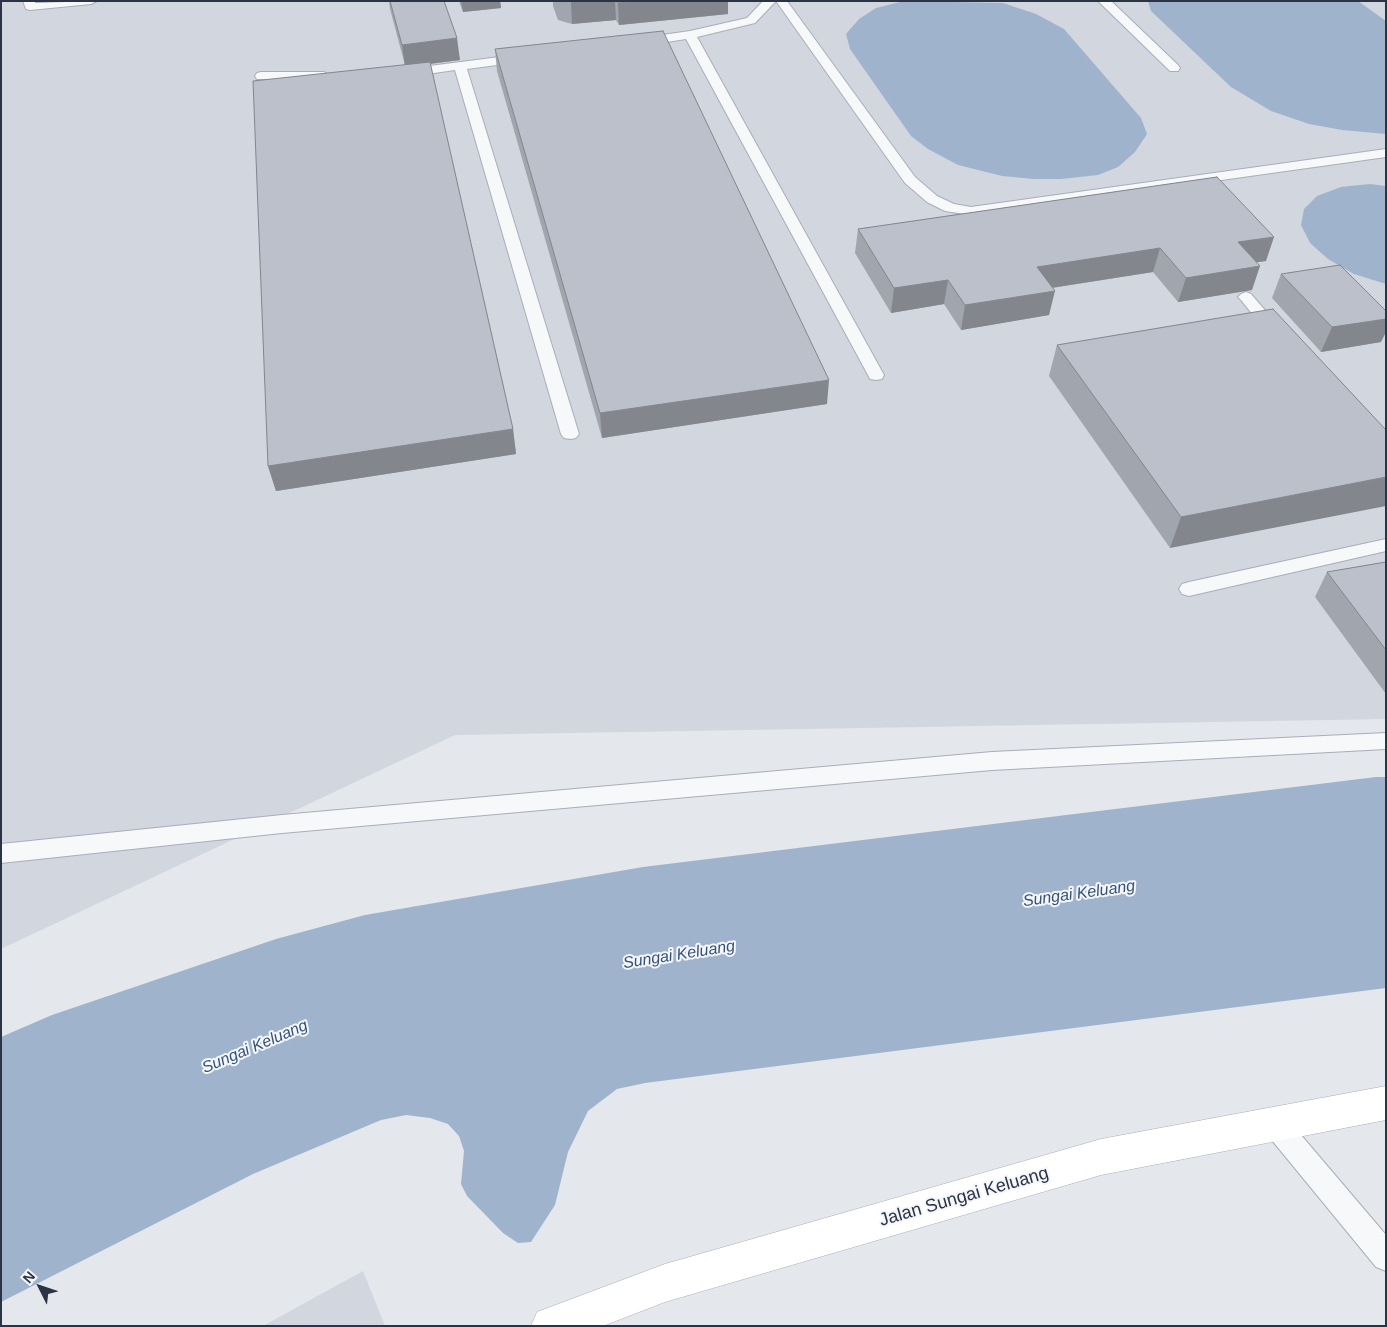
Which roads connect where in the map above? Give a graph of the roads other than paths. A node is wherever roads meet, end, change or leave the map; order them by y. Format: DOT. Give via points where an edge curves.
graph roads {
  1 [pos="29,1"];
  2 [pos="91,1"];
  3 [pos="770,1"];
  4 [pos="781,1"];
  5 [pos="1104,1"];
  6 [pos="690,35"];
  7 [pos="633,43"];
  8 [pos="537,57"];
  9 [pos="460,67"];
  10 [pos="1174,68"];
  11 [pos="392,75"];
  12 [pos="261,76"];
  13 [pos="336,76"];
  14 [pos="1386,153"];
  15 [pos="1246,297"];
  16 [pos="1284,341"];
  17 [pos="876,375"];
  18 [pos="570,434"];
  19 [pos="1386,545"];
  20 [pos="1189,589"];
  21 [pos="1386,741"];
  22 [pos="1,854"];
  23 [pos="1386,1103"];
  24 [pos="1275,1124"];
  25 [pos="1386,1257"];
  26 [pos="551,1326"];
  1 -- 2 [label="lane" via="30,7"];
  3 -- 6 [label="lane" via="751,21"];
  4 -- 14 [label="lane" via="910,180 932,199 950,208 971,211"];
  5 -- 10 [label="lane"];
  6 -- 7 [label="lane"];
  6 -- 17 [label="lane"];
  8 -- 9 [label="lane"];
  9 -- 11 [label="lane"];
  9 -- 18 [label="lane"];
  12 -- 13 [label="lane"];
  15 -- 16 [label="lane"];
  19 -- 20 [label="lane"];
  21 -- 22 [label="lane" via="982,762 282,824"];
  23 -- 24 [label="street, Jalan Sungai Keluang"];
  24 -- 25 [label="lane"];
  24 -- 26 [label="street, Jalan Sungai Keluang" via="1101,1157 665,1284"];
}
